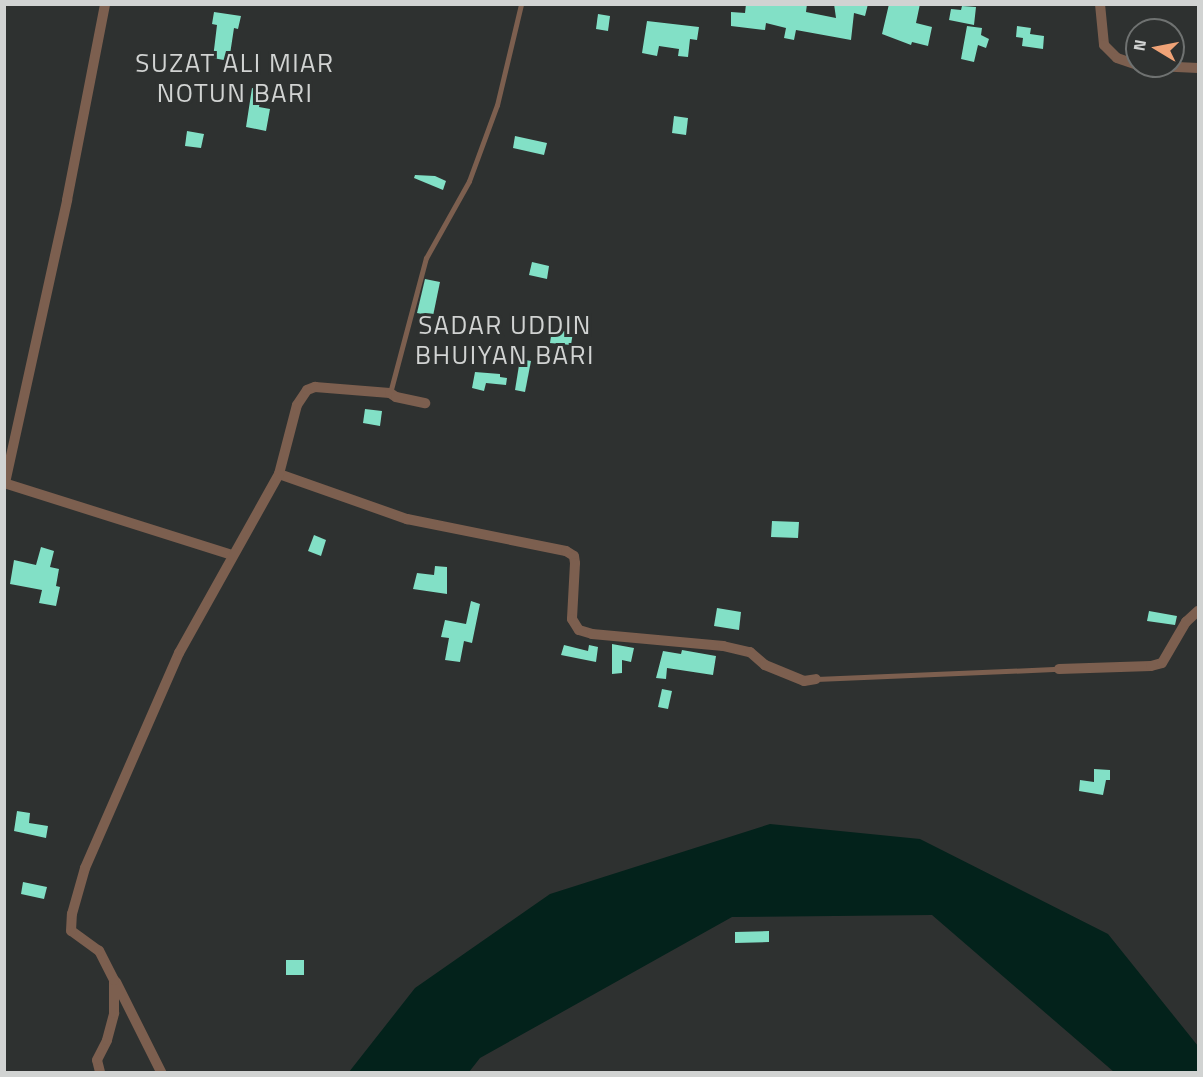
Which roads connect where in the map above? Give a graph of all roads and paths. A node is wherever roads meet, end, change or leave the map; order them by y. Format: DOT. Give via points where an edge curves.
graph roads {
  1 [pos="105,4"];
  2 [pos="521,4"];
  3 [pos="1100,4"];
  4 [pos="1125,61"];
  5 [pos="390,393"];
  6 [pos="425,403"];
  7 [pos="279,474"];
  8 [pos="5,483"];
  9 [pos="233,555"];
  10 [pos="1198,611"];
  11 [pos="1059,669"];
  12 [pos="816,679"];
  13 [pos="114,980"];
  14 [pos="99,1072"];
  15 [pos="161,1072"];
  1 -- 8 [label="street"];
  2 -- 5 [label="lane" via="497,105 469,181 426,258"];
  3 -- 4 [label="street" via="1104,45"];
  5 -- 6 [label="street"];
  5 -- 7 [label="street" via="315,387 307,390 297,405"];
  7 -- 9 [label="street"];
  7 -- 12 [label="street" via="407,519 566,551 574,556 572,619 579,630 723,646 750,652 765,665 804,681"];
  8 -- 9 [label="street"];
  9 -- 13 [label="street" via="179,652 85,868 75,902 71,931 99,951"];
  10 -- 11 [label="street" via="1186,622 1162,663"];
  11 -- 12 [label="lane"];
  13 -- 14 [label="street" via="114,1013 98,1060"];
  13 -- 15 [label="street"];
}
